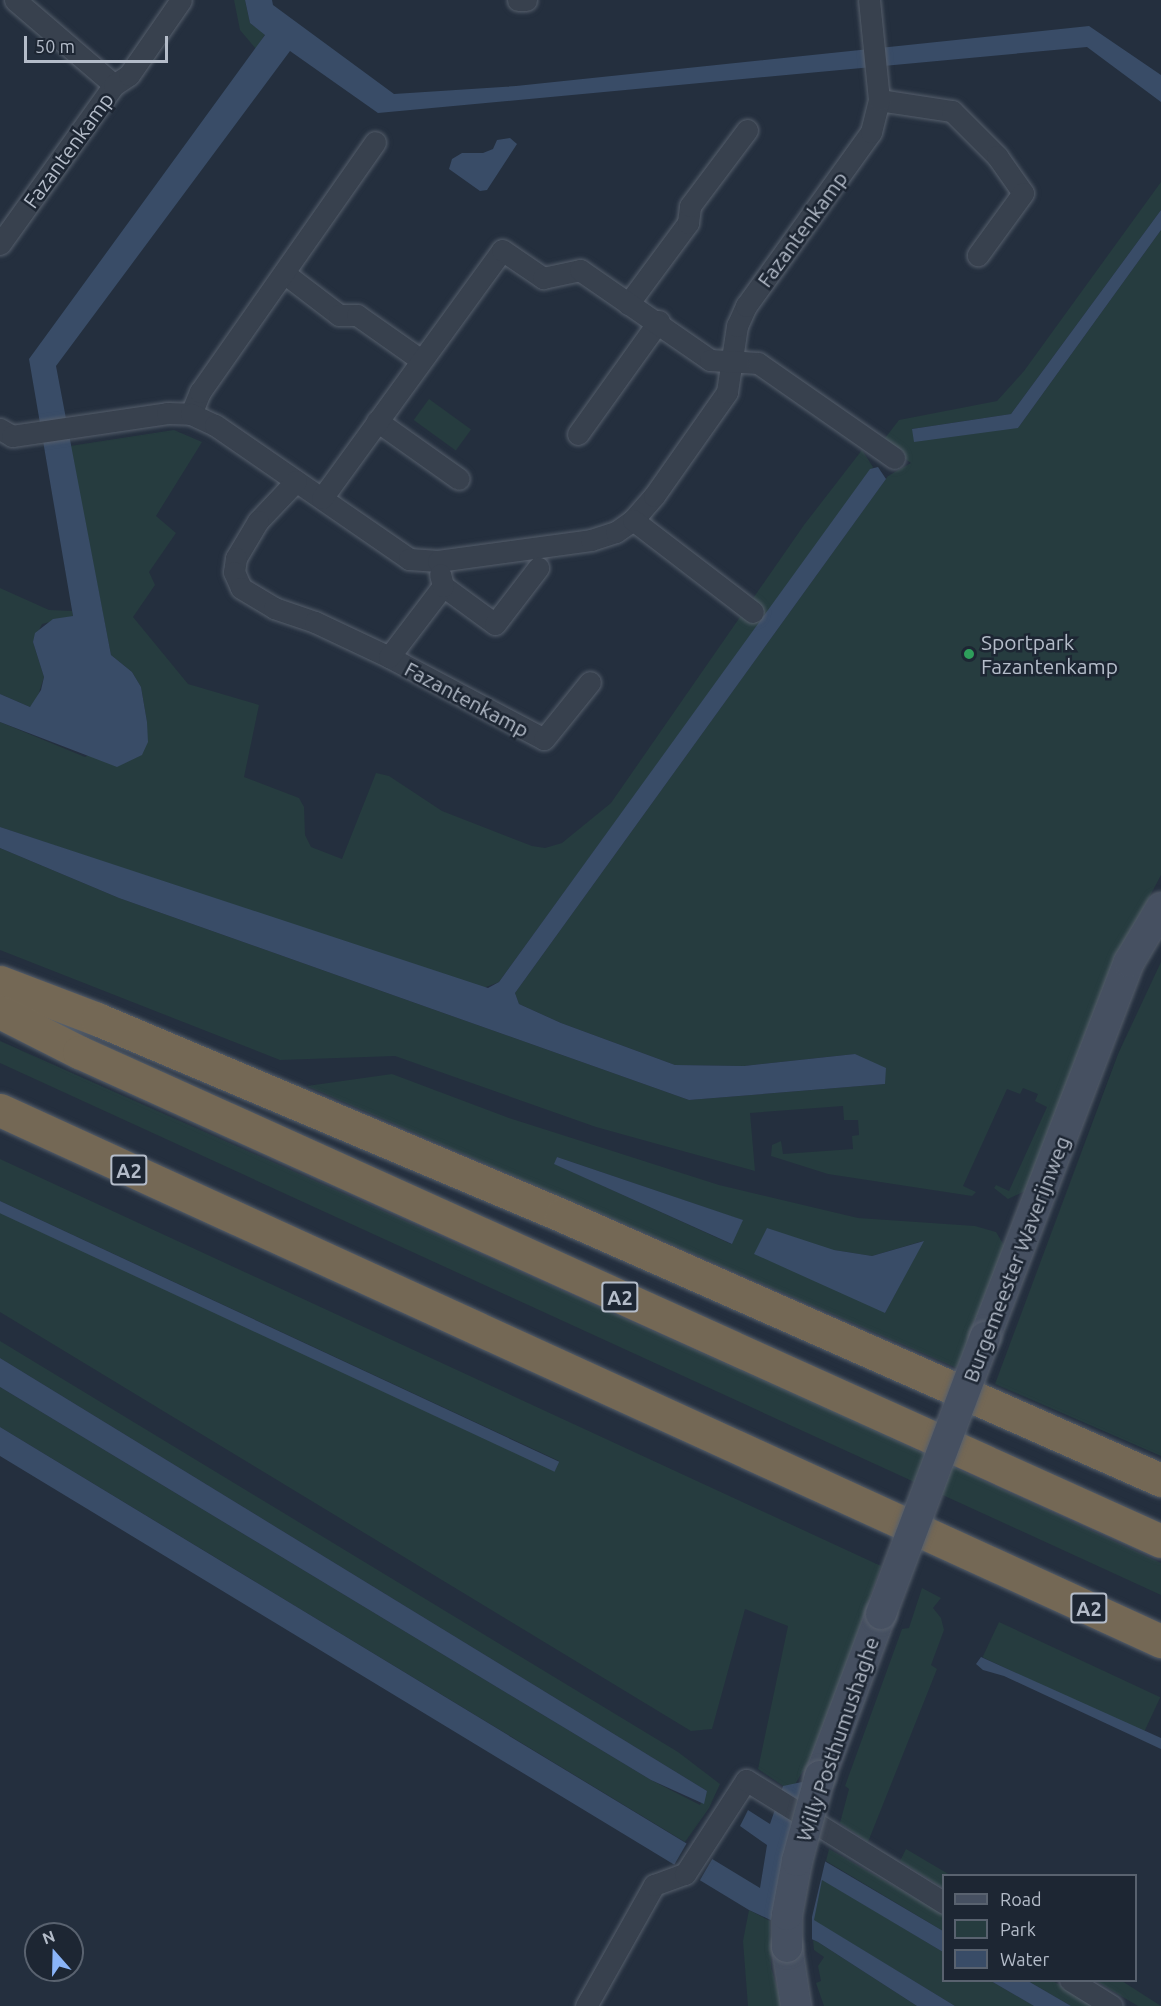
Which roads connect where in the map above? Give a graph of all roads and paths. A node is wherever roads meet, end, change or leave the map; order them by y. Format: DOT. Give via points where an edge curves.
graph roads {
  1 [pos="15,0"];
  2 [pos="181,0"];
  3 [pos="518,0"];
  4 [pos="526,0"];
  5 [pos="869,0"];
  6 [pos="114,85"];
  7 [pos="879,100"];
  8 [pos="747,130"];
  9 [pos="375,142"];
  10 [pos="0,244"];
  11 [pos="978,255"];
  12 [pos="284,273"];
  13 [pos="628,304"];
  14 [pos="659,321"];
  15 [pos="421,360"];
  16 [pos="732,361"];
  17 [pos="191,414"];
  18 [pos="377,421"];
  19 [pos="0,429"];
  20 [pos="578,434"];
  21 [pos="894,458"];
  22 [pos="459,479"];
  23 [pos="296,482"];
  24 [pos="322,498"];
  25 [pos="633,520"];
  26 [pos="438,561"];
  27 [pos="538,568"];
  28 [pos="443,586"];
  29 [pos="753,612"];
  30 [pos="389,657"];
  31 [pos="590,682"];
  32 [pos="1161,908"];
  33 [pos="0,982"];
  34 [pos="0,1012"];
  35 [pos="0,1110"];
  36 [pos="1161,1480"];
  37 [pos="1161,1541"];
  38 [pos="880,1614"];
  39 [pos="1161,1641"];
  40 [pos="942,1903"];
  41 [pos="1073,1982"];
  42 [pos="586,2006"];
  43 [pos="796,2006"];
  44 [pos="1112,2006"];
  1 -- 6 [label="street, Fazantenkamp"];
  2 -- 6 [label="street, Fazantenkamp" via="129,75"];
  3 -- 4 [label="street"];
  5 -- 7 [label="street, Fazantenkamp"];
  6 -- 10 [label="street, Fazantenkamp"];
  7 -- 11 [label="street" via="952,111 997,156 1023,194"];
  7 -- 16 [label="street, Fazantenkamp" via="871,132 863,145 746,306 737,326"];
  8 -- 13 [label="street" via="690,206 688,223"];
  9 -- 12 [label="street"];
  12 -- 15 [label="street" via="339,315 357,315"];
  12 -- 17 [label="street" via="200,392"];
  13 -- 14 [label="street"];
  13 -- 15 [label="street" via="580,270 543,278 502,250"];
  14 -- 16 [label="street" via="710,360"];
  14 -- 20 [label="street"];
  15 -- 18 [label="street"];
  16 -- 21 [label="street" via="758,363"];
  16 -- 25 [label="street, Fazantenkamp" via="727,392"];
  17 -- 19 [label="street, Fazantenkamp" via="167,413 12,436"];
  17 -- 23 [label="street, Fazantenkamp" via="215,425"];
  18 -- 22 [label="street"];
  18 -- 24 [label="street"];
  23 -- 24 [label="street, Fazantenkamp"];
  23 -- 30 [label="street, Fazantenkamp" via="258,521 236,558 234,572 241,588 274,608 315,622"];
  24 -- 26 [label="street, Fazantenkamp" via="409,558"];
  25 -- 26 [label="street, Fazantenkamp" via="616,532 591,540"];
  25 -- 29 [label="street"];
  26 -- 28 [label="street"];
  27 -- 28 [label="street" via="495,624"];
  28 -- 30 [label="street, Fazantenkamp"];
  30 -- 31 [label="street, Fazantenkamp" via="544,740"];
  32 -- 38 [label="street, Burgemeester Waverijnweg, bridge" via="1129,962"];
  33 -- 36 [label="highway, A2" via="550,1210"];
  34 -- 37 [label="highway, A2" via="79,1052"];
  35 -- 39 [label="highway, A2"];
  38 -- 43 [label="street, Willy Posthumushaghe, bridge" via="820,1776 796,1861 787,1915 787,1947"];
  40 -- 42 [label="street" via="746,1780 685,1874 654,1885"];
  41 -- 44 [label="street"];
}
